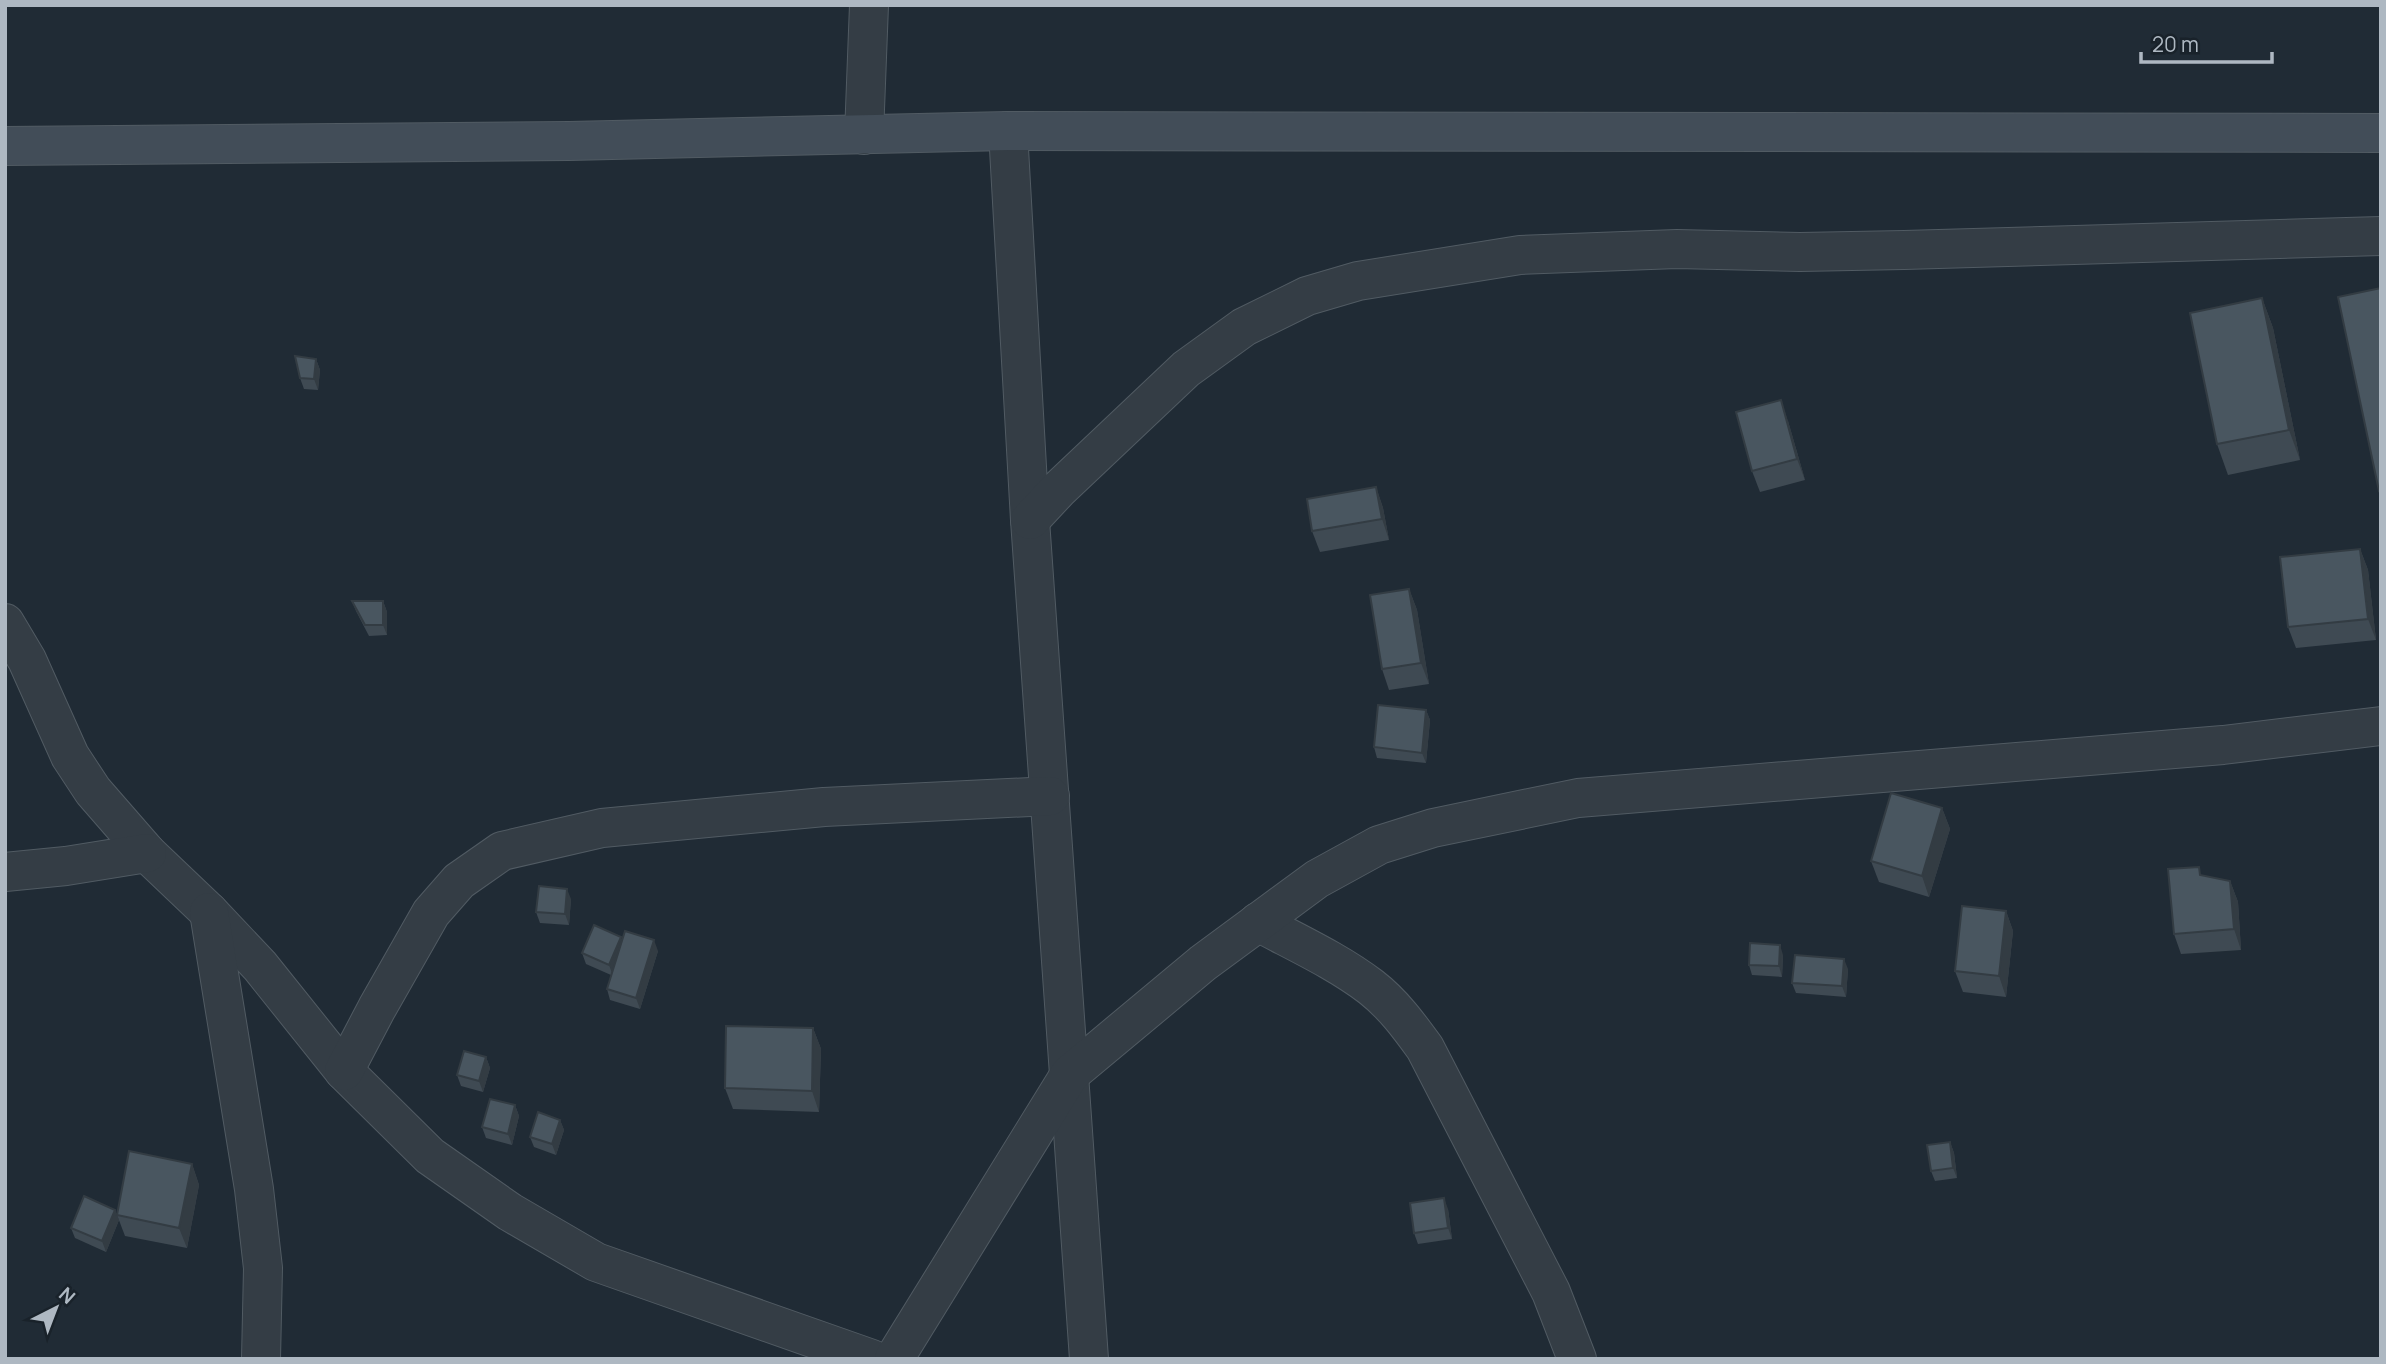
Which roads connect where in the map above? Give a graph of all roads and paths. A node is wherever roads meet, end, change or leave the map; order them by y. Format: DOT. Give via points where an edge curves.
graph roads {
  1 [pos="869,5"];
  2 [pos="1009,131"];
  3 [pos="2381,133"];
  4 [pos="864,135"];
  5 [pos="5,146"];
  6 [pos="2381,236"];
  7 [pos="1030,520"];
  8 [pos="5,623"];
  9 [pos="2381,726"];
  10 [pos="1050,796"];
  11 [pos="147,853"];
  12 [pos="5,872"];
  13 [pos="209,912"];
  14 [pos="1258,922"];
  15 [pos="344,1071"];
  16 [pos="1070,1073"];
  17 [pos="261,1359"];
  18 [pos="872,1359"];
  19 [pos="894,1359"];
  20 [pos="1089,1359"];
  21 [pos="1577,1359"];
  1 -- 4 [label="street"];
  2 -- 3 [label="main road"];
  2 -- 4 [label="main road"];
  2 -- 7 [label="street"];
  4 -- 5 [label="main road"];
  6 -- 7 [label="street" via="1520,255 1358,281 1307,296 1244,327 1205,355 1115,434"];
  7 -- 10 [label="street"];
  8 -- 11 [label="street" via="27,660 70,756 93,791"];
  9 -- 14 [label="street" via="2223,745 1578,798 1433,828 1379,845 1317,879"];
  10 -- 15 [label="street" via="824,807 616,826 502,851 459,881 431,913"];
  10 -- 16 [label="street"];
  11 -- 12 [label="street"];
  11 -- 13 [label="street"];
  13 -- 15 [label="street" via="260,966"];
  13 -- 17 [label="street" via="254,1189 263,1268"];
  14 -- 16 [label="street"];
  14 -- 21 [label="street" via="1371,987 1400,1014 1425,1048 1551,1292"];
  15 -- 18 [label="street" via="430,1156 510,1212 596,1262"];
  16 -- 19 [label="street"];
  16 -- 20 [label="street"];
}
